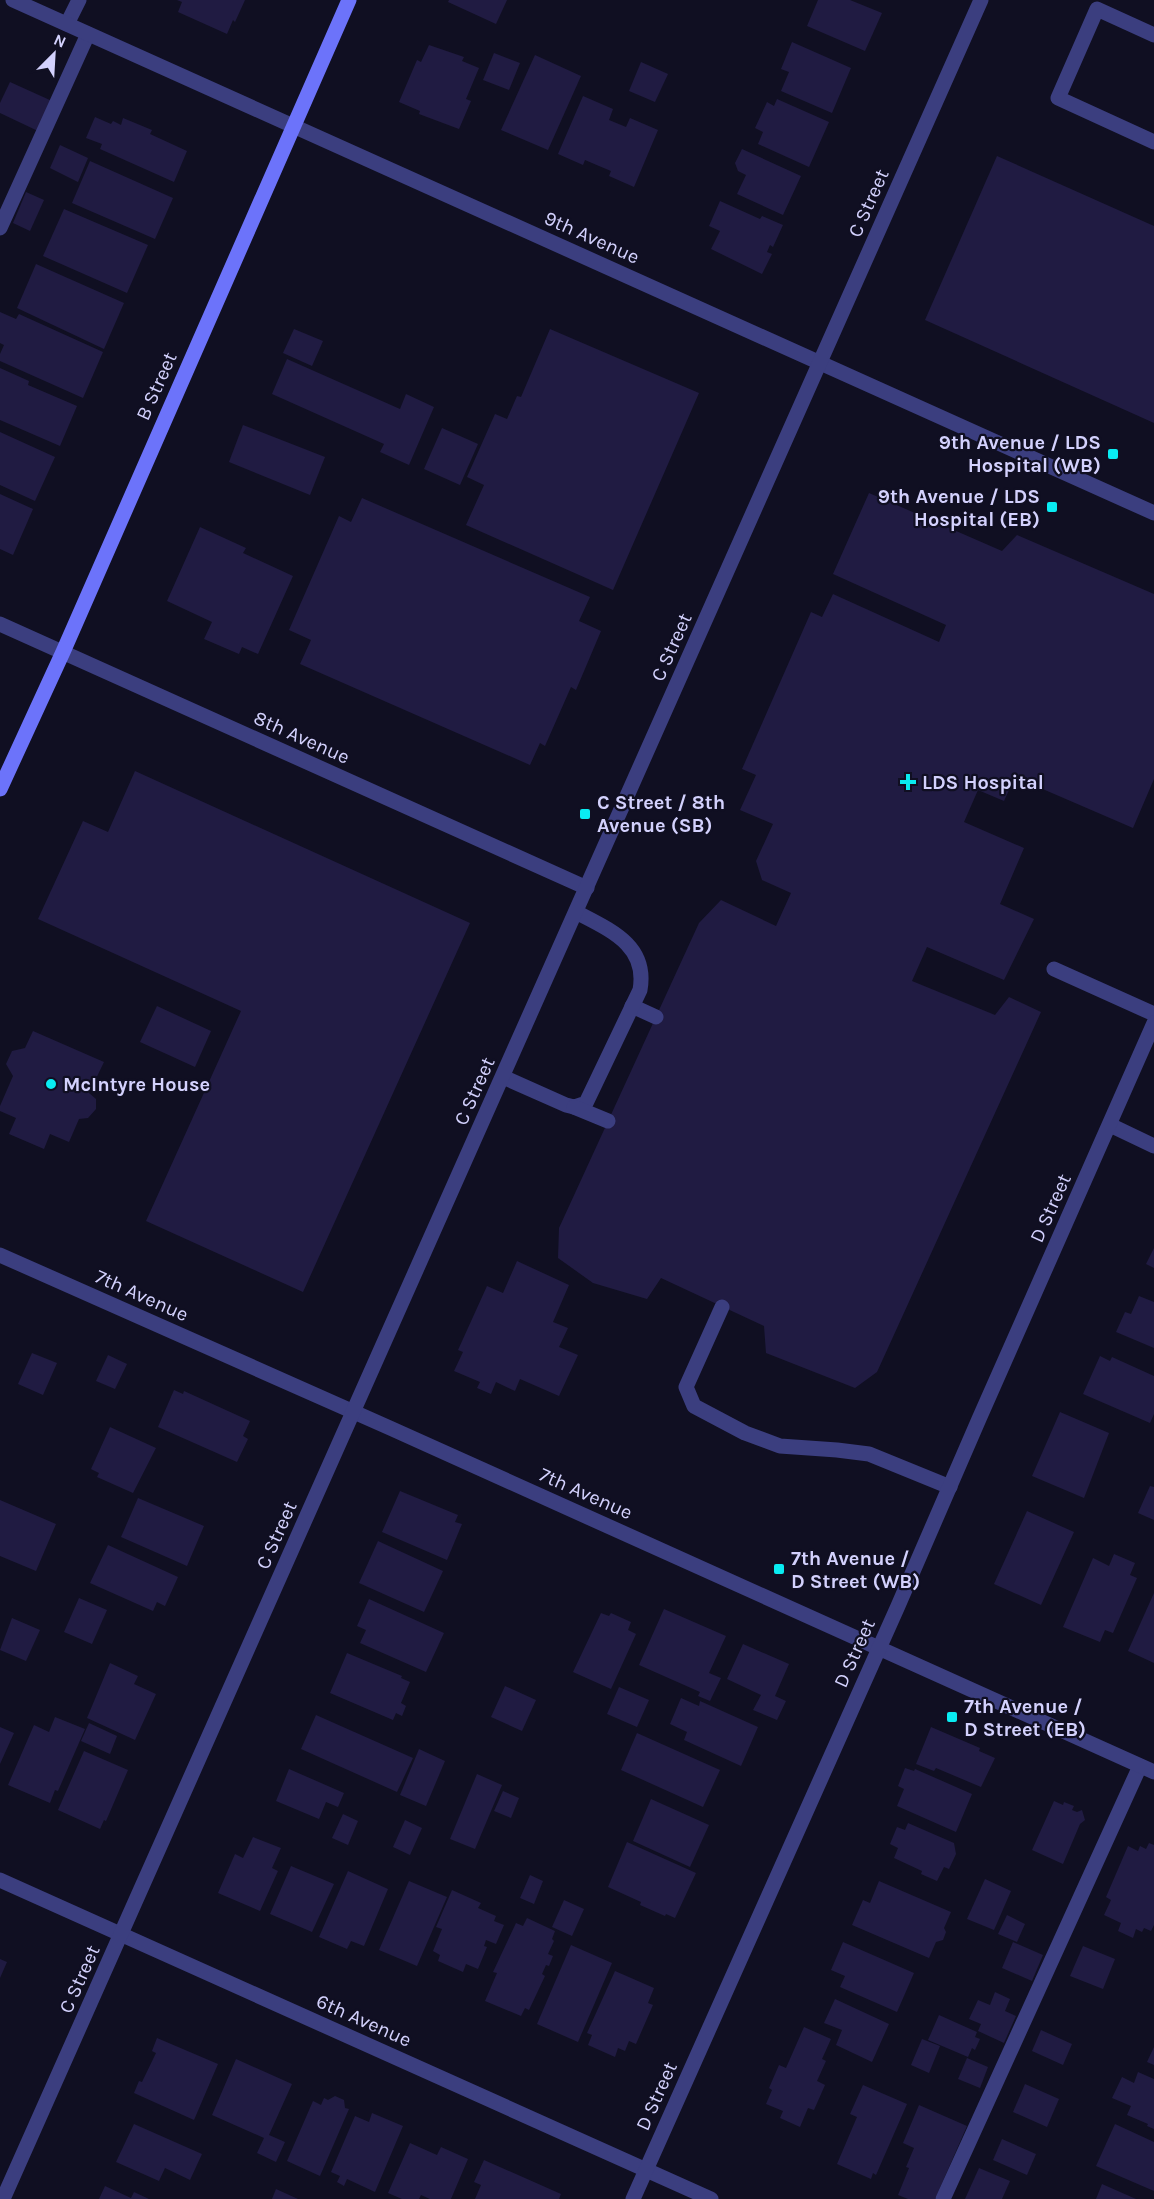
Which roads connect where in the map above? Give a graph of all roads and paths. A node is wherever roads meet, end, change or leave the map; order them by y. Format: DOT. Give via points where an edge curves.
graph roads {
  1 [pos="13,0"];
  2 [pos="79,0"];
  3 [pos="349,0"];
  4 [pos="981,0"];
  5 [pos="1099,4"];
  6 [pos="68,24"];
  7 [pos="88,34"];
  8 [pos="1154,35"];
  9 [pos="292,126"];
  10 [pos="1154,142"];
  11 [pos="0,228"];
  12 [pos="821,362"];
  13 [pos="1154,513"];
  14 [pos="0,624"];
  15 [pos="63,652"];
  16 [pos="0,789"];
  17 [pos="587,888"];
  18 [pos="576,912"];
  19 [pos="1054,969"];
  20 [pos="632,1006"];
  21 [pos="1154,1014"];
  22 [pos="656,1017"];
  23 [pos="1154,1023"];
  24 [pos="503,1077"];
  25 [pos="574,1107"];
  26 [pos="608,1121"];
  27 [pos="1110,1125"];
  28 [pos="1154,1146"];
  29 [pos="0,1255"];
  30 [pos="722,1307"];
  31 [pos="354,1412"];
  32 [pos="950,1487"];
  33 [pos="879,1647"];
  34 [pos="1140,1766"];
  35 [pos="1154,1772"];
  36 [pos="0,1880"];
  37 [pos="122,1934"];
  38 [pos="646,2170"];
  39 [pos="3,2199"];
  40 [pos="633,2199"];
  41 [pos="711,2199"];
  42 [pos="943,2199"];
  1 -- 6 [label="street, 9th Avenue"];
  2 -- 6 [label="street"];
  3 -- 9 [label="street, B Street"];
  4 -- 12 [label="street, C Street"];
  5 -- 8 [label="street"];
  5 -- 10 [label="street" via="1058,98"];
  6 -- 7 [label="street, 9th Avenue"];
  7 -- 9 [label="street, 9th Avenue"];
  7 -- 11 [label="street"];
  9 -- 12 [label="street, 9th Avenue"];
  9 -- 15 [label="street, B Street"];
  12 -- 13 [label="street, 9th Avenue"];
  12 -- 17 [label="street, C Street"];
  14 -- 15 [label="street, 8th Avenue"];
  15 -- 16 [label="street, B Street"];
  15 -- 17 [label="street, 8th Avenue"];
  17 -- 18 [label="street, C Street"];
  18 -- 20 [label="street" via="613,932 638,958 642,975"];
  18 -- 24 [label="street, C Street"];
  19 -- 21 [label="street"];
  20 -- 22 [label="street"];
  20 -- 25 [label="street" via="591,1096 586,1103"];
  23 -- 27 [label="street, D Street"];
  24 -- 25 [label="street"];
  24 -- 31 [label="street, C Street"];
  25 -- 26 [label="street"];
  27 -- 28 [label="street"];
  27 -- 32 [label="street, D Street"];
  29 -- 31 [label="street, 7th Avenue"];
  30 -- 32 [label="street" via="686,1387 694,1406 780,1446 869,1454"];
  31 -- 33 [label="street, 7th Avenue"];
  31 -- 37 [label="street, C Street"];
  32 -- 33 [label="street, D Street"];
  33 -- 34 [label="street, 7th Avenue"];
  33 -- 38 [label="street, D Street"];
  34 -- 35 [label="street, 7th Avenue"];
  34 -- 42 [label="street"];
  36 -- 37 [label="street, 6th Avenue"];
  37 -- 38 [label="street, 6th Avenue"];
  37 -- 39 [label="street, C Street"];
  38 -- 40 [label="street, D Street"];
  38 -- 41 [label="street, 6th Avenue"];
}
